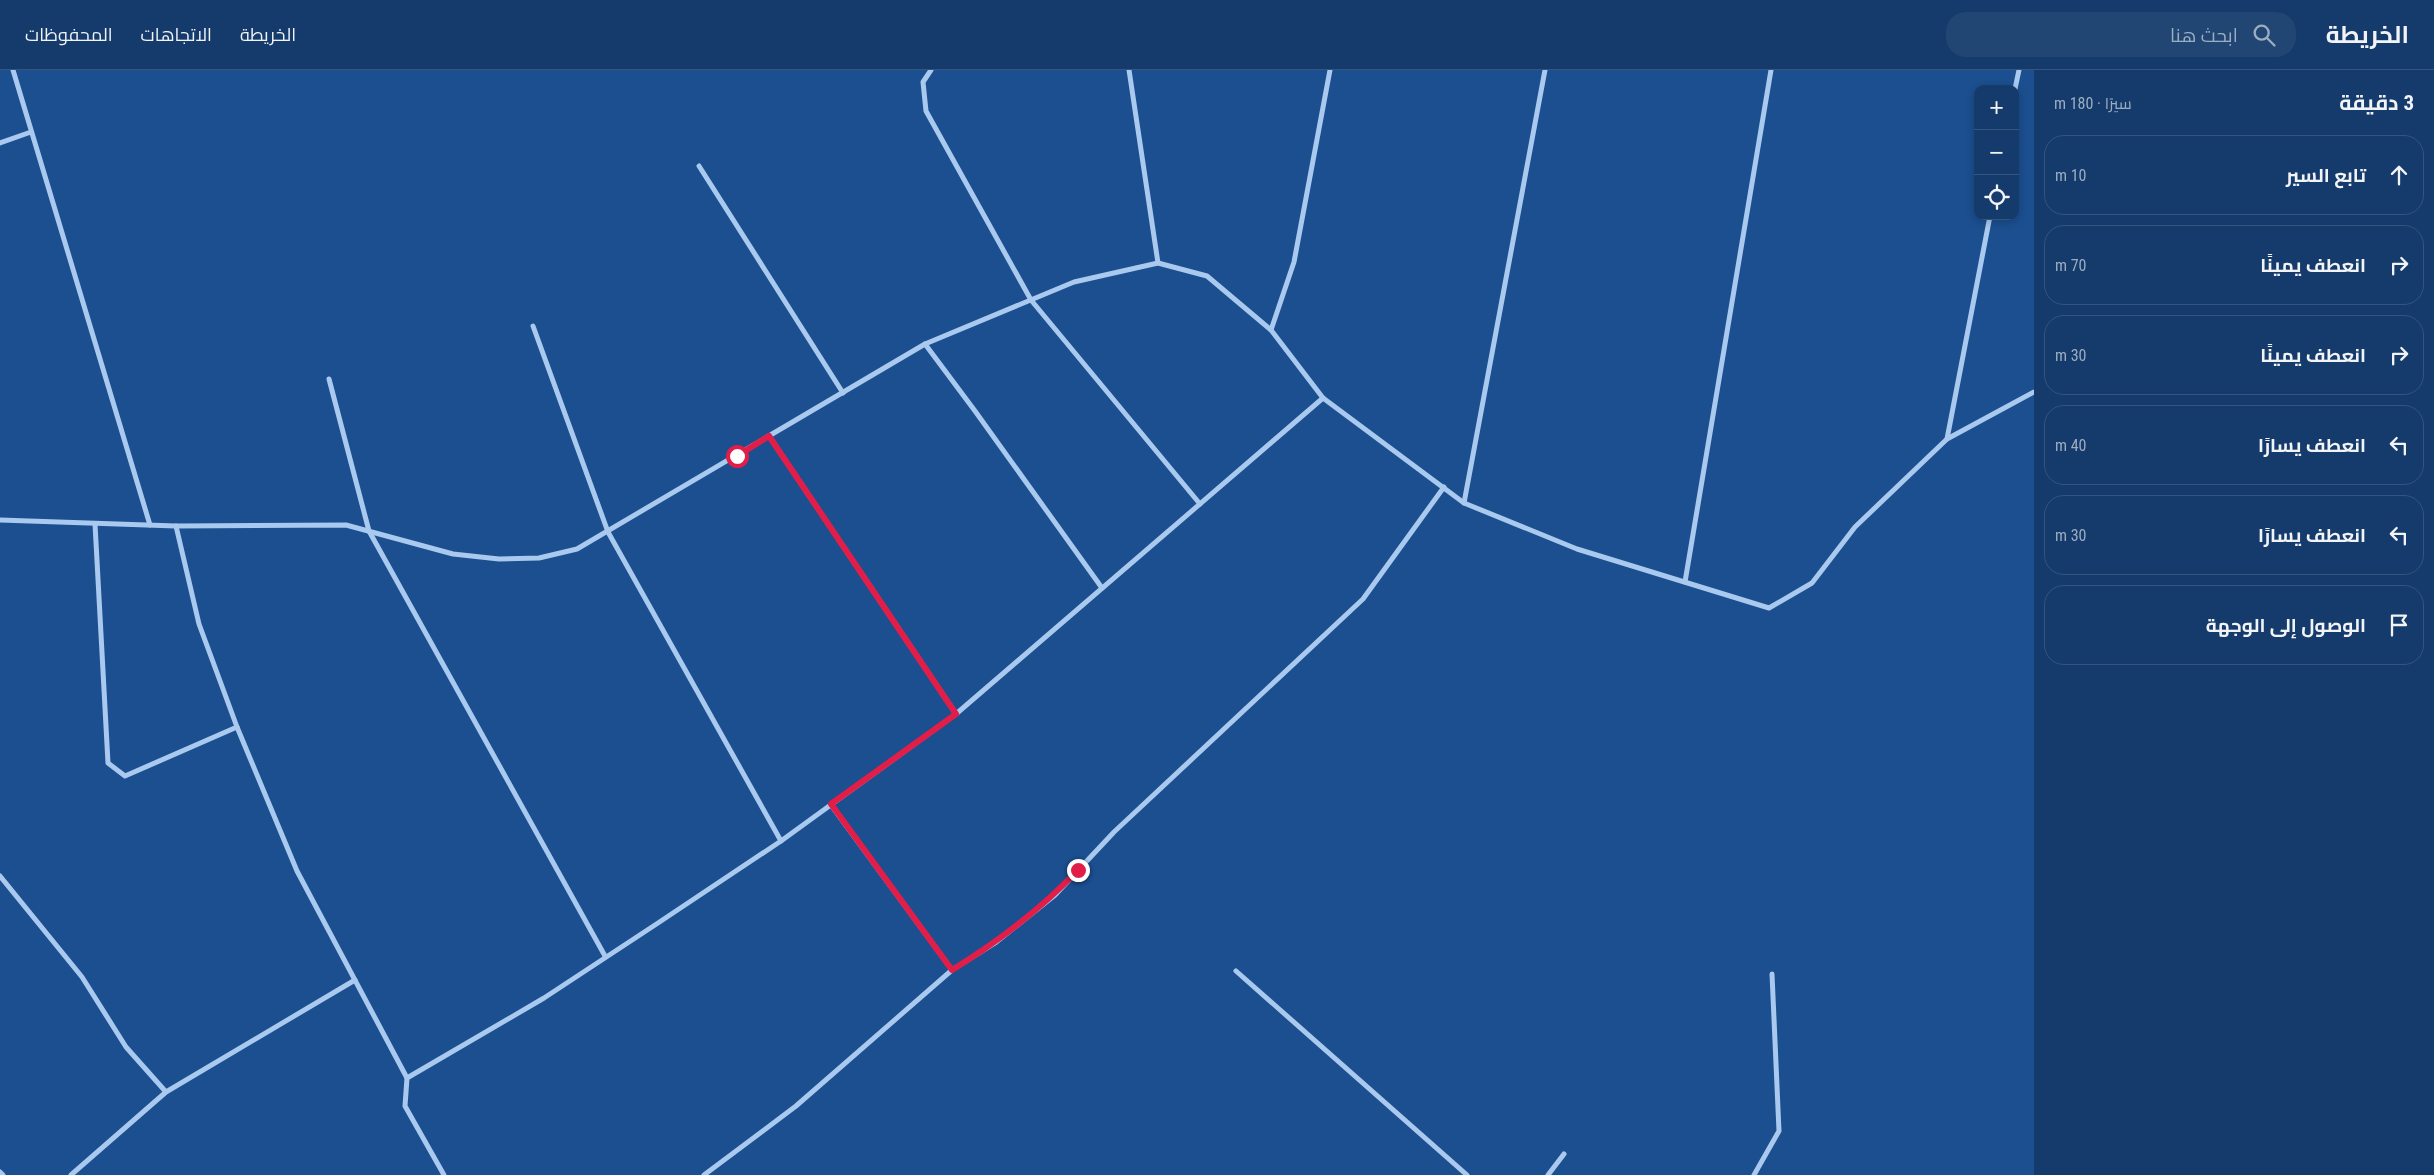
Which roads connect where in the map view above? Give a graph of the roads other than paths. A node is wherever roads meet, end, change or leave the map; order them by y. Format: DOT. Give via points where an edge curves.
graph roads {
  1 [pos="12,70"];
  2 [pos="931,70"];
  3 [pos="1129,70"];
  4 [pos="1330,70"];
  5 [pos="1545,70"];
  6 [pos="1771,70"];
  7 [pos="2019,70"];
  8 [pos="2016,85"];
  9 [pos="31,132"];
  10 [pos="0,143"];
  11 [pos="699,166"];
  12 [pos="1989,220"];
  13 [pos="1158,263"];
  14 [pos="1031,300"];
  15 [pos="533,326"];
  16 [pos="1271,330"];
  17 [pos="925,344"];
  18 [pos="329,379"];
  19 [pos="2034,392"];
  20 [pos="842,393"];
  21 [pos="1323,398"];
  22 [pos="769,436"];
  23 [pos="1947,439"];
  24 [pos="1444,487"];
  25 [pos="1464,503"];
  26 [pos="1200,504"];
  27 [pos="0,520"];
  28 [pos="95,524"];
  29 [pos="150,525"];
  30 [pos="176,526"];
  31 [pos="370,531"];
  32 [pos="608,532"];
  33 [pos="1685,582"];
  34 [pos="1102,588"];
  35 [pos="956,714"];
  36 [pos="237,728"];
  37 [pos="831,804"];
  38 [pos="781,841"];
  39 [pos="0,876"];
  40 [pos="605,956"];
  41 [pos="952,970"];
  42 [pos="1236,971"];
  43 [pos="1772,974"];
  44 [pos="355,980"];
  45 [pos="407,1078"];
  46 [pos="166,1092"];
  47 [pos="1564,1154"];
  48 [pos="0,1172"];
  49 [pos="3,1175"];
  50 [pos="71,1175"];
  51 [pos="444,1175"];
  52 [pos="704,1175"];
  53 [pos="1467,1175"];
  54 [pos="1548,1175"];
  55 [pos="1754,1175"];
  1 -- 9 [label="street"];
  2 -- 14 [label="street" via="923,82 926,111"];
  3 -- 13 [label="street"];
  4 -- 16 [label="street" via="1294,262"];
  5 -- 25 [label="street"];
  6 -- 33 [label="street"];
  7 -- 8 [label="street"];
  9 -- 10 [label="street"];
  9 -- 29 [label="street"];
  11 -- 20 [label="street"];
  12 -- 23 [label="street"];
  13 -- 14 [label="street" via="1074,282"];
  13 -- 16 [label="street" via="1207,276"];
  14 -- 17 [label="street"];
  14 -- 26 [label="street"];
  15 -- 32 [label="street"];
  16 -- 21 [label="street"];
  17 -- 20 [label="street"];
  17 -- 34 [label="street"];
  18 -- 31 [label="street"];
  19 -- 23 [label="street"];
  20 -- 22 [label="street"];
  21 -- 24 [label="street"];
  21 -- 26 [label="street"];
  22 -- 32 [label="street"];
  22 -- 35 [label="street"];
  23 -- 33 [label="street" via="1855,527 1812,583 1769,608"];
  24 -- 25 [label="street"];
  24 -- 41 [label="street" via="1363,599 1114,832 1055,895 995,943"];
  25 -- 33 [label="street" via="1577,549"];
  26 -- 34 [label="street"];
  27 -- 28 [label="street"];
  28 -- 29 [label="street"];
  28 -- 36 [label="street" via="108,763 125,776"];
  29 -- 30 [label="street"];
  30 -- 31 [label="street" via="346,525"];
  30 -- 36 [label="street" via="199,624"];
  31 -- 32 [label="street" via="453,554 499,559 539,558 577,549"];
  31 -- 40 [label="street"];
  32 -- 38 [label="street"];
  34 -- 35 [label="street"];
  35 -- 37 [label="street"];
  36 -- 44 [label="street" via="298,871"];
  37 -- 38 [label="street"];
  37 -- 41 [label="street"];
  38 -- 40 [label="street"];
  39 -- 46 [label="street" via="82,977 126,1046"];
  40 -- 45 [label="street" via="544,998"];
  41 -- 52 [label="street" via="796,1106"];
  42 -- 53 [label="street"];
  43 -- 55 [label="street" via="1779,1131"];
  44 -- 45 [label="street"];
  44 -- 46 [label="street"];
  45 -- 51 [label="street" via="405,1106"];
  46 -- 50 [label="street"];
  47 -- 54 [label="street"];
  48 -- 49 [label="street"];
}
